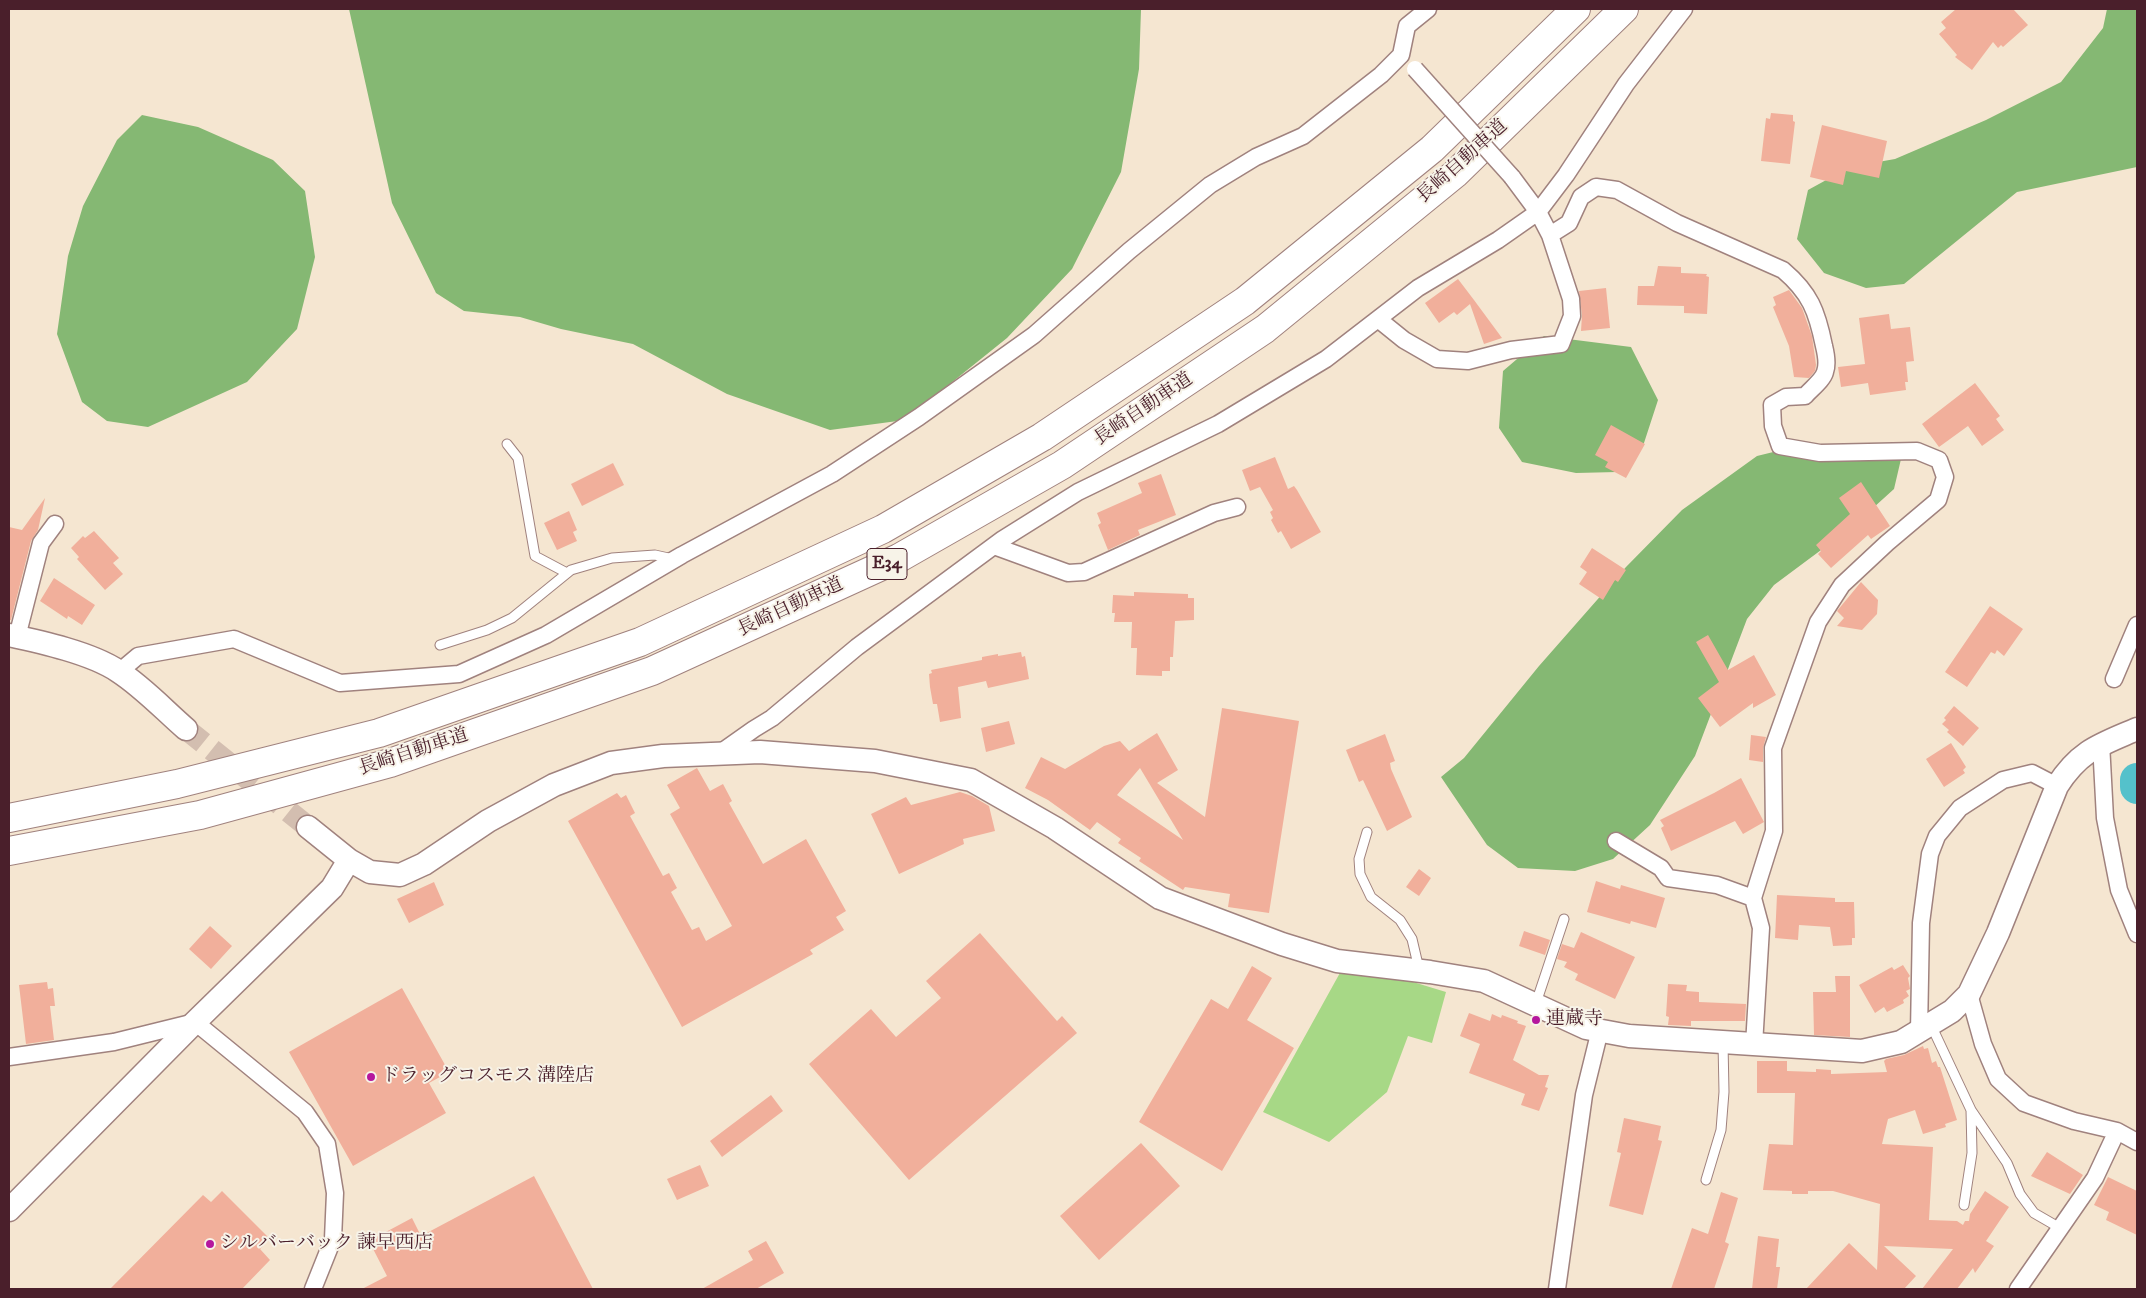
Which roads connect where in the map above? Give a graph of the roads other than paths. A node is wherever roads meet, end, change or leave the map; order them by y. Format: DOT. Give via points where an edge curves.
graph roads {
  1 [pos="1428,9"];
  2 [pos="1576,9"];
  3 [pos="1624,9"];
  4 [pos="1684,9"];
  5 [pos="1402,55"];
  6 [pos="1538,212"];
  7 [pos="1550,235"];
  8 [pos="1378,319"];
  9 [pos="507,444"];
  10 [pos="1237,507"];
  11 [pos="55,524"];
  12 [pos="994,546"];
  13 [pos="674,560"];
  14 [pos="567,573"];
  15 [pos="2137,625"];
  16 [pos="13,636"];
  17 [pos="440,646"];
  18 [pos="119,672"];
  19 [pos="2114,680"];
  20 [pos="186,729"];
  21 [pos="2137,729"];
  22 [pos="2108,740"];
  23 [pos="720,753"];
  24 [pos="2057,786"];
  25 [pos="9,818"];
  26 [pos="308,827"];
  27 [pos="1367,832"];
  28 [pos="1616,841"];
  29 [pos="9,851"];
  30 [pos="349,860"];
  31 [pos="1753,898"];
  32 [pos="1564,919"];
  33 [pos="2137,934"];
  34 [pos="1419,970"];
  35 [pos="1969,994"];
  36 [pos="1536,1004"];
  37 [pos="195,1022"];
  38 [pos="1935,1022"];
  39 [pos="1600,1030"];
  40 [pos="1723,1043"];
  41 [pos="1754,1045"];
  42 [pos="9,1057"];
  43 [pos="1971,1110"];
  44 [pos="2117,1131"];
  45 [pos="2137,1142"];
  46 [pos="1706,1180"];
  47 [pos="1964,1205"];
  48 [pos="9,1210"];
  49 [pos="2060,1228"];
  50 [pos="313,1289"];
  51 [pos="1557,1289"];
  52 [pos="2018,1289"];
  1 -- 5 [label="street" via="1407,26"];
  2 -- 25 [label="highway, 長崎自動車道 / E34" via="1432,149 1245,301 1042,437 883,529 640,642 379,733 177,784"];
  3 -- 29 [label="highway, 長崎自動車道 / E34" via="1455,174 1265,329 1062,465 899,558 652,671 390,763 200,815"];
  4 -- 6 [label="street" via="1626,84"];
  5 -- 6 [label="street, bridge" via="1512,177"];
  5 -- 13 [label="street" via="1303,136 1256,157 1210,185 1034,335 919,417 832,474"];
  6 -- 7 [label="street"];
  6 -- 8 [label="street" via="1418,288"];
  7 -- 8 [label="street" via="1571,299 1572,316 1561,344 1511,350 1468,361 1437,359 1404,340"];
  7 -- 31 [label="street" via="1569,223 1581,196 1596,186 1617,190 1677,223 1783,270 1809,298 1818,318 1826,358 1825,374 1805,396 1786,397 1772,405 1773,426 1780,446 1820,453 1917,450 1939,460 1945,477 1938,500 1842,585 1818,622 1773,748 1774,831"];
  8 -- 12 [label="street" via="1326,359 1218,424 1078,492"];
  9 -- 14 [label="lane" via="518,458 535,556"];
  10 -- 12 [label="street" via="1214,513 1084,572 1068,573"];
  11 -- 16 [label="street" via="41,543"];
  12 -- 23 [label="street" via="857,647 772,718"];
  13 -- 14 [label="lane" via="655,555 612,558"];
  13 -- 18 [label="street" via="546,636 459,674 340,683 234,638 138,656"];
  14 -- 17 [label="lane" via="512,618"];
  15 -- 19 [label="street"];
  16 -- 18 [label="street" via="103,662"];
  18 -- 20 [label="street"];
  21 -- 22 [label="street"];
  22 -- 24 [label="street" via="2080,758"];
  22 -- 33 [label="street" via="2105,818 2119,890"];
  23 -- 30 [label="street" via="612,763 554,785 488,822 424,864 400,875 370,872"];
  23 -- 34 [label="street" via="760,752 875,762 971,780 1055,828 1160,898 1337,961"];
  24 -- 35 [label="street" via="1998,933"];
  24 -- 38 [label="street" via="2032,773 2003,780 1960,808 1937,836 1930,854 1921,923"];
  26 -- 30 [label="street"];
  27 -- 34 [label="lane" via="1359,859 1360,874 1371,897 1400,920 1412,940"];
  28 -- 31 [label="street" via="1661,868 1668,878 1717,885"];
  30 -- 37 [label="street" via="332,888"];
  31 -- 41 [label="street" via="1761,928"];
  32 -- 36 [label="lane"];
  34 -- 36 [label="street" via="1484,981"];
  35 -- 38 [label="street"];
  35 -- 44 [label="street" via="1983,1044 1998,1079 2024,1103 2074,1121"];
  36 -- 39 [label="street" via="1586,1028"];
  37 -- 42 [label="street" via="114,1042"];
  37 -- 48 [label="street"];
  37 -- 50 [label="street" via="305,1112 327,1144 334,1192 333,1239"];
  38 -- 41 [label="street" via="1901,1042 1862,1051"];
  38 -- 43 [label="lane"];
  39 -- 40 [label="street" via="1629,1036"];
  39 -- 51 [label="street" via="1584,1095"];
  40 -- 41 [label="street"];
  40 -- 46 [label="lane" via="1721,1130"];
  43 -- 47 [label="lane" via="1972,1153"];
  43 -- 49 [label="lane" via="2034,1213"];
  44 -- 45 [label="street"];
  44 -- 49 [label="street" via="2095,1178"];
  49 -- 52 [label="street"];
}
